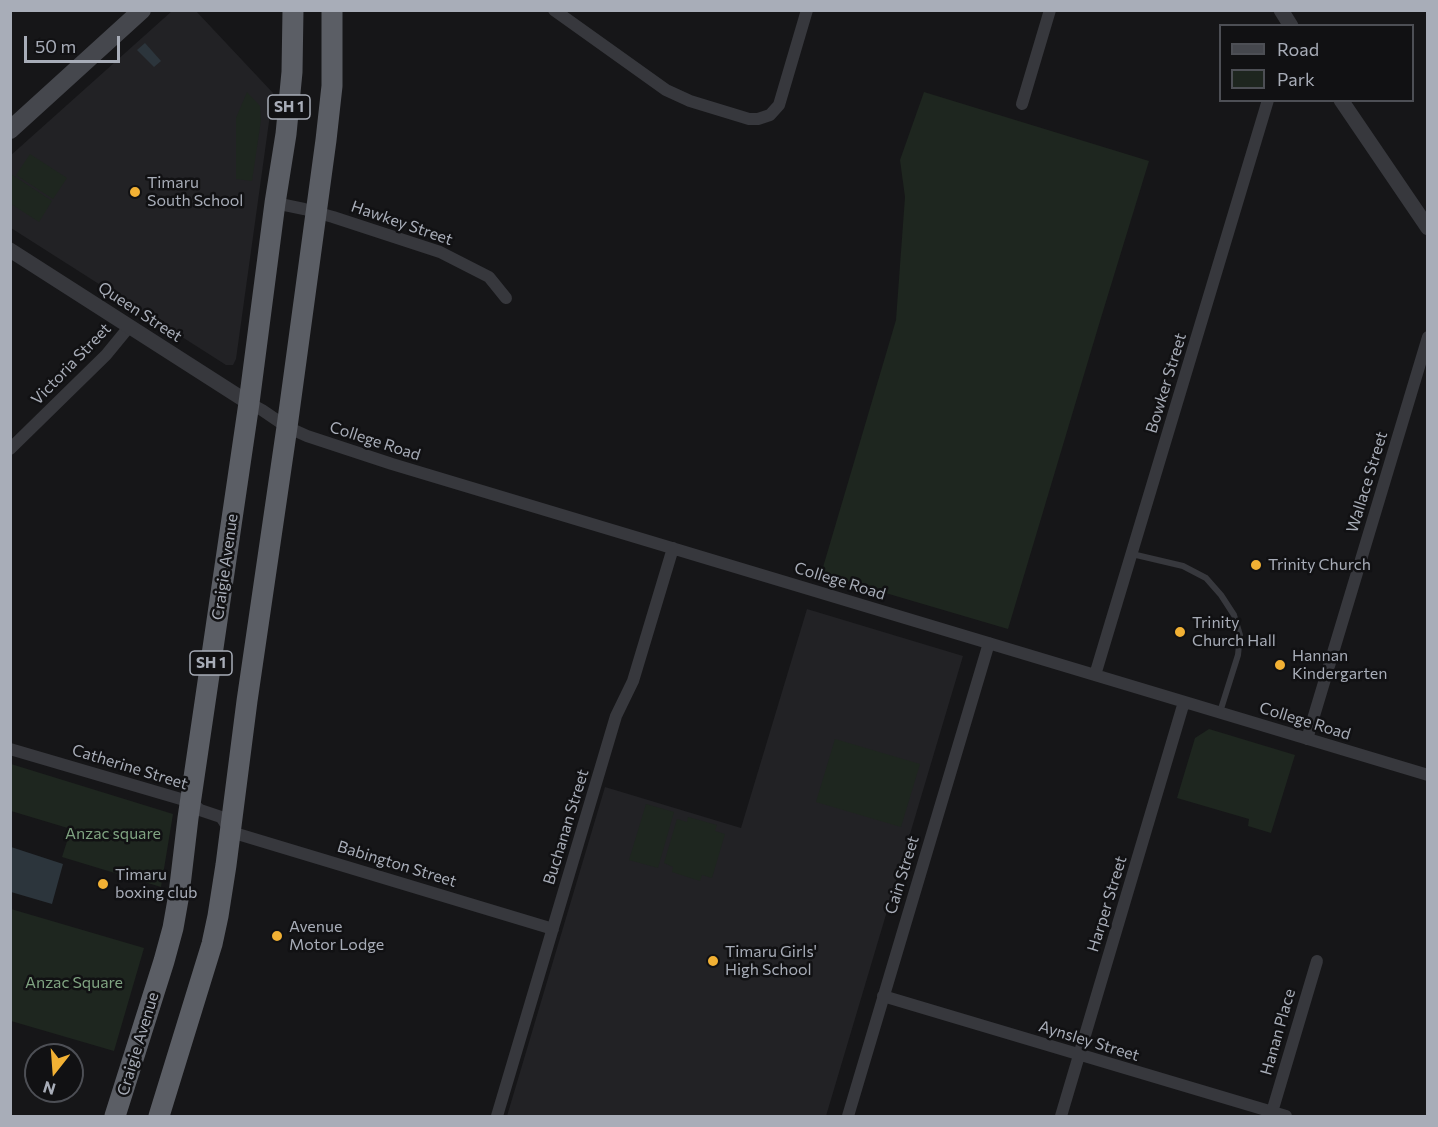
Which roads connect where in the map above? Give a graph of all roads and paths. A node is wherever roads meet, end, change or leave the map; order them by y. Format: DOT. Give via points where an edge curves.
graph roads {
  1 [pos="142,10"];
  2 [pos="293,10"];
  3 [pos="332,10"];
  4 [pos="554,10"];
  5 [pos="807,10"];
  6 [pos="1050,10"];
  7 [pos="1281,10"];
  8 [pos="1290,24"];
  9 [pos="1267,102"];
  10 [pos="1342,102"];
  11 [pos="1022,104"];
  12 [pos="10,130"];
  13 [pos="275,203"];
  14 [pos="316,213"];
  15 [pos="1428,228"];
  16 [pos="10,250"];
  17 [pos="506,298"];
  18 [pos="129,327"];
  19 [pos="1428,338"];
  20 [pos="249,404"];
  21 [pos="287,427"];
  22 [pos="10,449"];
  23 [pos="673,549"];
  24 [pos="1132,554"];
  25 [pos="990,643"];
  26 [pos="1095,675"];
  27 [pos="1184,702"];
  28 [pos="1220,712"];
  29 [pos="1307,739"];
  30 [pos="10,748"];
  31 [pos="1428,775"];
  32 [pos="191,802"];
  33 [pos="231,832"];
  34 [pos="553,929"];
  35 [pos="1317,961"];
  36 [pos="883,996"];
  37 [pos="1080,1054"];
  38 [pos="1272,1112"];
  39 [pos="115,1116"];
  40 [pos="159,1116"];
  41 [pos="497,1116"];
  42 [pos="848,1116"];
  43 [pos="1061,1116"];
  44 [pos="1286,1116"];
  1 -- 12 [label="main road"];
  2 -- 13 [label="highway, Craigie Avenue / SH 1" via="289,105"];
  3 -- 14 [label="highway, SH 1" via="332,86"];
  4 -- 5 [label="street" via="666,90 690,101 758,119 770,115 778,105"];
  6 -- 11 [label="street"];
  7 -- 8 [label="street"];
  9 -- 24 [label="street, Bowker Street"];
  10 -- 15 [label="street"];
  13 -- 14 [label="street, Hawkey Street"];
  13 -- 20 [label="highway, Craigie Avenue / SH 1"];
  14 -- 17 [label="street, Hawkey Street" via="440,252 489,277"];
  14 -- 21 [label="highway, SH 1"];
  16 -- 18 [label="street, Queen Street"];
  18 -- 20 [label="street, Queen Street"];
  18 -- 22 [label="street, Victoria Street" via="106,355"];
  19 -- 29 [label="street, Wallace Street"];
  20 -- 21 [label="street, College Road"];
  20 -- 32 [label="highway, Craigie Avenue / SH 1"];
  21 -- 23 [label="street, College Road" via="392,464"];
  21 -- 33 [label="highway, SH 1"];
  23 -- 25 [label="street, College Road"];
  23 -- 34 [label="street, Buchanan Street" via="633,681 616,716"];
  24 -- 26 [label="street, Bowker Street"];
  24 -- 28 [label="lane" via="1183,566 1206,578 1234,615 1240,635 1238,655"];
  25 -- 26 [label="street, College Road"];
  25 -- 36 [label="street, Cain Street"];
  26 -- 27 [label="street, College Road"];
  27 -- 28 [label="street, College Road"];
  27 -- 37 [label="street, Harper Street"];
  28 -- 29 [label="street, College Road"];
  29 -- 31 [label="street, College Road"];
  30 -- 32 [label="street, Catherine Street"];
  32 -- 33 [label="street, Catherine Street" via="200,810 221,817"];
  32 -- 39 [label="highway, Craigie Avenue / SH 1" via="173,928"];
  33 -- 34 [label="street, Babington Street"];
  33 -- 40 [label="highway, SH 1" via="212,944"];
  34 -- 41 [label="street, Buchanan Street"];
  35 -- 38 [label="street, Hanan Place"];
  36 -- 37 [label="street, Aynsley Street"];
  36 -- 42 [label="street, Cain Street"];
  37 -- 38 [label="street, Aynsley Street"];
  37 -- 43 [label="street, Harper Street"];
  38 -- 44 [label="street, Aynsley Street"];
}
